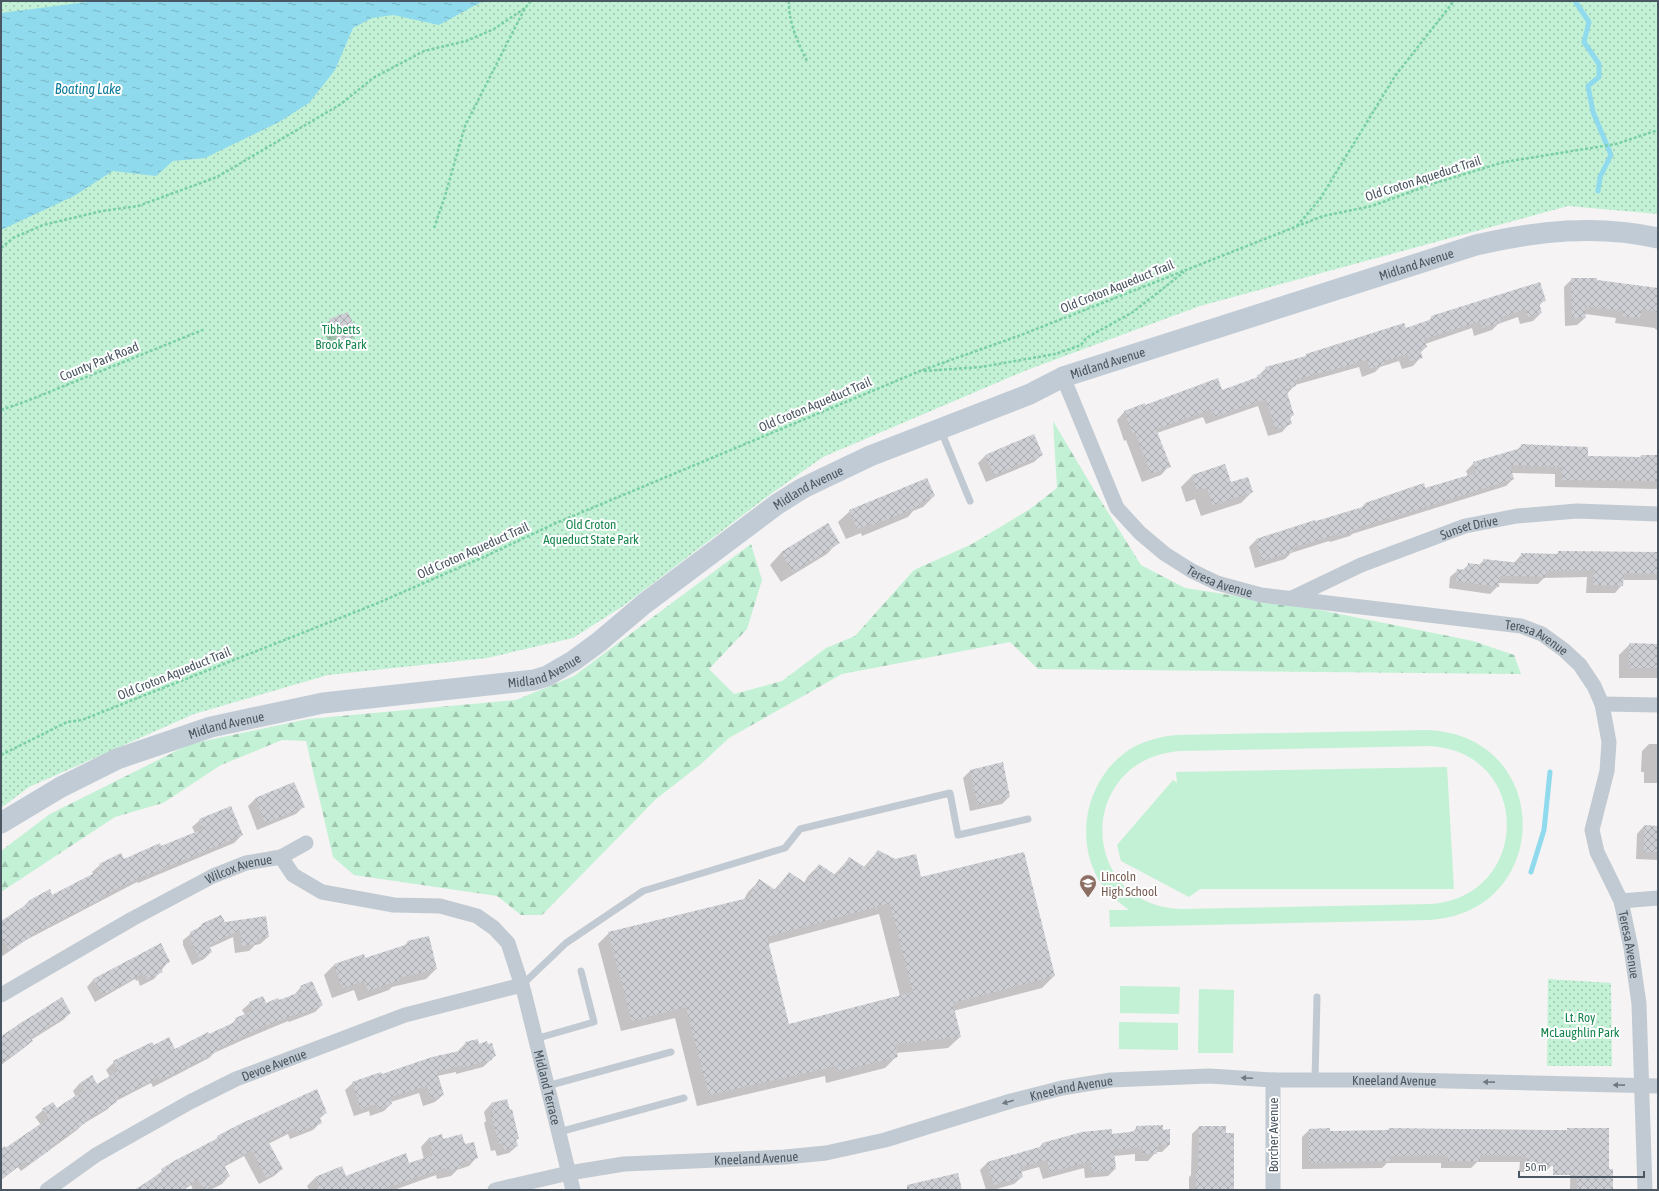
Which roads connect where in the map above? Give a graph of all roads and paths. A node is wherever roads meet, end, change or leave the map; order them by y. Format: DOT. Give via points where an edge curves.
graph roads {
  1 [pos="531,1"];
  2 [pos="789,1"];
  3 [pos="1454,1"];
  4 [pos="525,8"];
  5 [pos="807,61"];
  6 [pos="1658,130"];
  7 [pos="1296,226"];
  8 [pos="434,228"];
  9 [pos="1658,238"];
  10 [pos="1,248"];
  11 [pos="1187,269"];
  12 [pos="205,329"];
  13 [pos="920,371"];
  14 [pos="1063,377"];
  15 [pos="1,410"];
  16 [pos="941,429"];
  17 [pos="970,501"];
  18 [pos="1658,514"];
  19 [pos="1292,598"];
  20 [pos="1602,704"];
  21 [pos="1658,705"];
  22 [pos="1,755"];
  23 [pos="1028,819"];
  24 [pos="1,823"];
  25 [pos="306,844"];
  26 [pos="281,857"];
  27 [pos="1658,898"];
  28 [pos="1621,901"];
  29 [pos="581,971"];
  30 [pos="522,985"];
  31 [pos="1,995"];
  32 [pos="1317,997"];
  33 [pos="535,1039"];
  34 [pos="671,1052"];
  35 [pos="1273,1080"];
  36 [pos="1315,1080"];
  37 [pos="1643,1085"];
  38 [pos="547,1086"];
  39 [pos="1658,1086"];
  40 [pos="684,1098"];
  41 [pos="559,1132"];
  42 [pos="569,1173"];
  43 [pos="47,1190"];
  44 [pos="495,1190"];
  45 [pos="573,1190"];
  46 [pos="1273,1190"];
  47 [pos="1645,1190"];
  1 -- 4 [label="path"];
  2 -- 5 [label="path" via="794,28"];
  3 -- 7 [label="path" via="1395,76 1320,199"];
  4 -- 8 [label="path" via="466,126"];
  4 -- 10 [label="path" via="494,29 466,41 424,51 372,78 341,104 217,177 138,206 102,211 43,225 14,238"];
  6 -- 7 [label="path, Old Croton Aqueduct Trail" via="1616,144 1504,162 1372,206 1323,216"];
  7 -- 11 [label="path, Old Croton Aqueduct Trail"];
  9 -- 14 [label="street, Midland Avenue" via="1585,230 1540,232 1512,237 1468,248"];
  11 -- 13 [label="path, Old Croton Aqueduct Trail" via="1021,335"];
  11 -- 13 [label="path" via="1133,312 1086,338 1081,345 1055,354 980,367"];
  12 -- 15 [label="path, County Park Road"];
  13 -- 22 [label="path, Old Croton Aqueduct Trail" via="556,523 378,603 82,720 67,722"];
  14 -- 16 [label="street, Midland Avenue" via="1030,394"];
  14 -- 19 [label="street, Teresa Avenue" via="1118,508 1140,533 1175,561 1217,583 1261,595"];
  16 -- 17 [label="lane"];
  16 -- 24 [label="street, Midland Avenue" via="870,456 787,498 644,604 599,642 547,676 534,680 323,703 211,727 117,759 61,787"];
  18 -- 19 [label="street, Sunset Drive" via="1570,512 1517,516 1465,526 1361,565"];
  19 -- 20 [label="street, Teresa Avenue" via="1521,626 1542,634 1580,665"];
  20 -- 21 [label="street"];
  20 -- 28 [label="street, Teresa Avenue" via="1609,742 1606,770 1592,830 1597,852"];
  23 -- 30 [label="lane" via="958,835 950,793 800,829 785,848 643,891 566,943"];
  25 -- 26 [label="street"];
  26 -- 30 [label="street, Wilcox Avenue" via="293,875 322,892 394,905 440,906 477,916 494,928 508,943"];
  26 -- 31 [label="street, Wilcox Avenue" via="246,863 214,876 132,919"];
  27 -- 28 [label="street"];
  28 -- 37 [label="street, Teresa Avenue" via="1639,1004"];
  29 -- 33 [label="lane" via="594,1022"];
  30 -- 33 [label="street, Midland Terrace"];
  30 -- 43 [label="street, Devoe Avenue" via="405,1015 236,1079 96,1155"];
  32 -- 36 [label="lane"];
  33 -- 38 [label="street, Midland Terrace"];
  34 -- 38 [label="lane"];
  35 -- 36 [label="street, Kneeland Avenue"];
  35 -- 42 [label="street, Kneeland Avenue, one-way" via="1209,1076 1111,1080 1062,1088 1011,1101 885,1140 826,1153 624,1164"];
  35 -- 46 [label="street, Borcher Avenue"];
  37 -- 36 [label="street, Kneeland Avenue, one-way"];
  37 -- 39 [label="street, Kneeland Avenue"];
  37 -- 47 [label="street, Teresa Avenue"];
  38 -- 41 [label="street, Midland Terrace"];
  40 -- 41 [label="lane"];
  41 -- 42 [label="street, Midland Terrace"];
  42 -- 44 [label="street, Kneeland Avenue"];
  42 -- 45 [label="street, Midland Terrace"];
}
